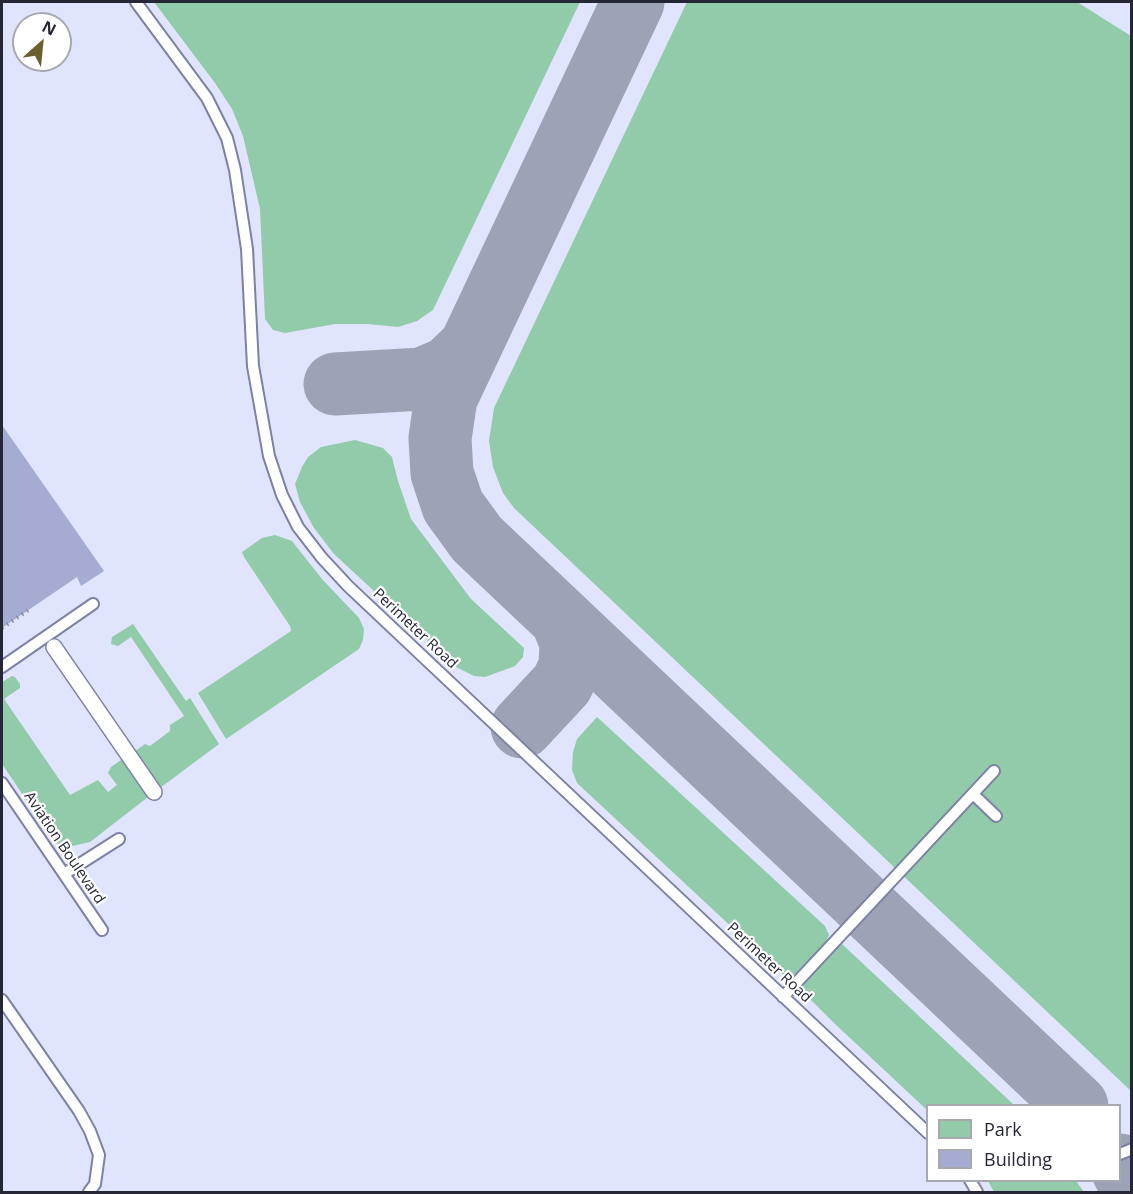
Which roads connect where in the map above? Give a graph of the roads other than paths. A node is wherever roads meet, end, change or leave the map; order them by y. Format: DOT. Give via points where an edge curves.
graph roads {
  1 [pos="136,2"];
  2 [pos="93,604"];
  3 [pos="54,647"];
  4 [pos="2,667"];
  5 [pos="994,771"];
  6 [pos="2,783"];
  7 [pos="154,792"];
  8 [pos="973,794"];
  9 [pos="996,816"];
  10 [pos="119,839"];
  11 [pos="64,874"];
  12 [pos="102,930"];
  13 [pos="783,997"];
  14 [pos="2,1000"];
  15 [pos="926,1132"];
  16 [pos="89,1192"];
  1 -- 13 [label="lane, Perimeter Road" via="207,98 227,138 247,249 253,366 269,456 298,527 348,586"];
  2 -- 4 [label="lane"];
  3 -- 7 [label="street"];
  5 -- 8 [label="lane"];
  6 -- 11 [label="lane, Aviation Boulevard"];
  8 -- 9 [label="lane"];
  8 -- 13 [label="lane"];
  10 -- 11 [label="lane"];
  11 -- 12 [label="lane, Aviation Boulevard"];
  13 -- 15 [label="lane, Perimeter Road"];
  14 -- 16 [label="lane" via="90,1131 99,1155 96,1184"];
}
